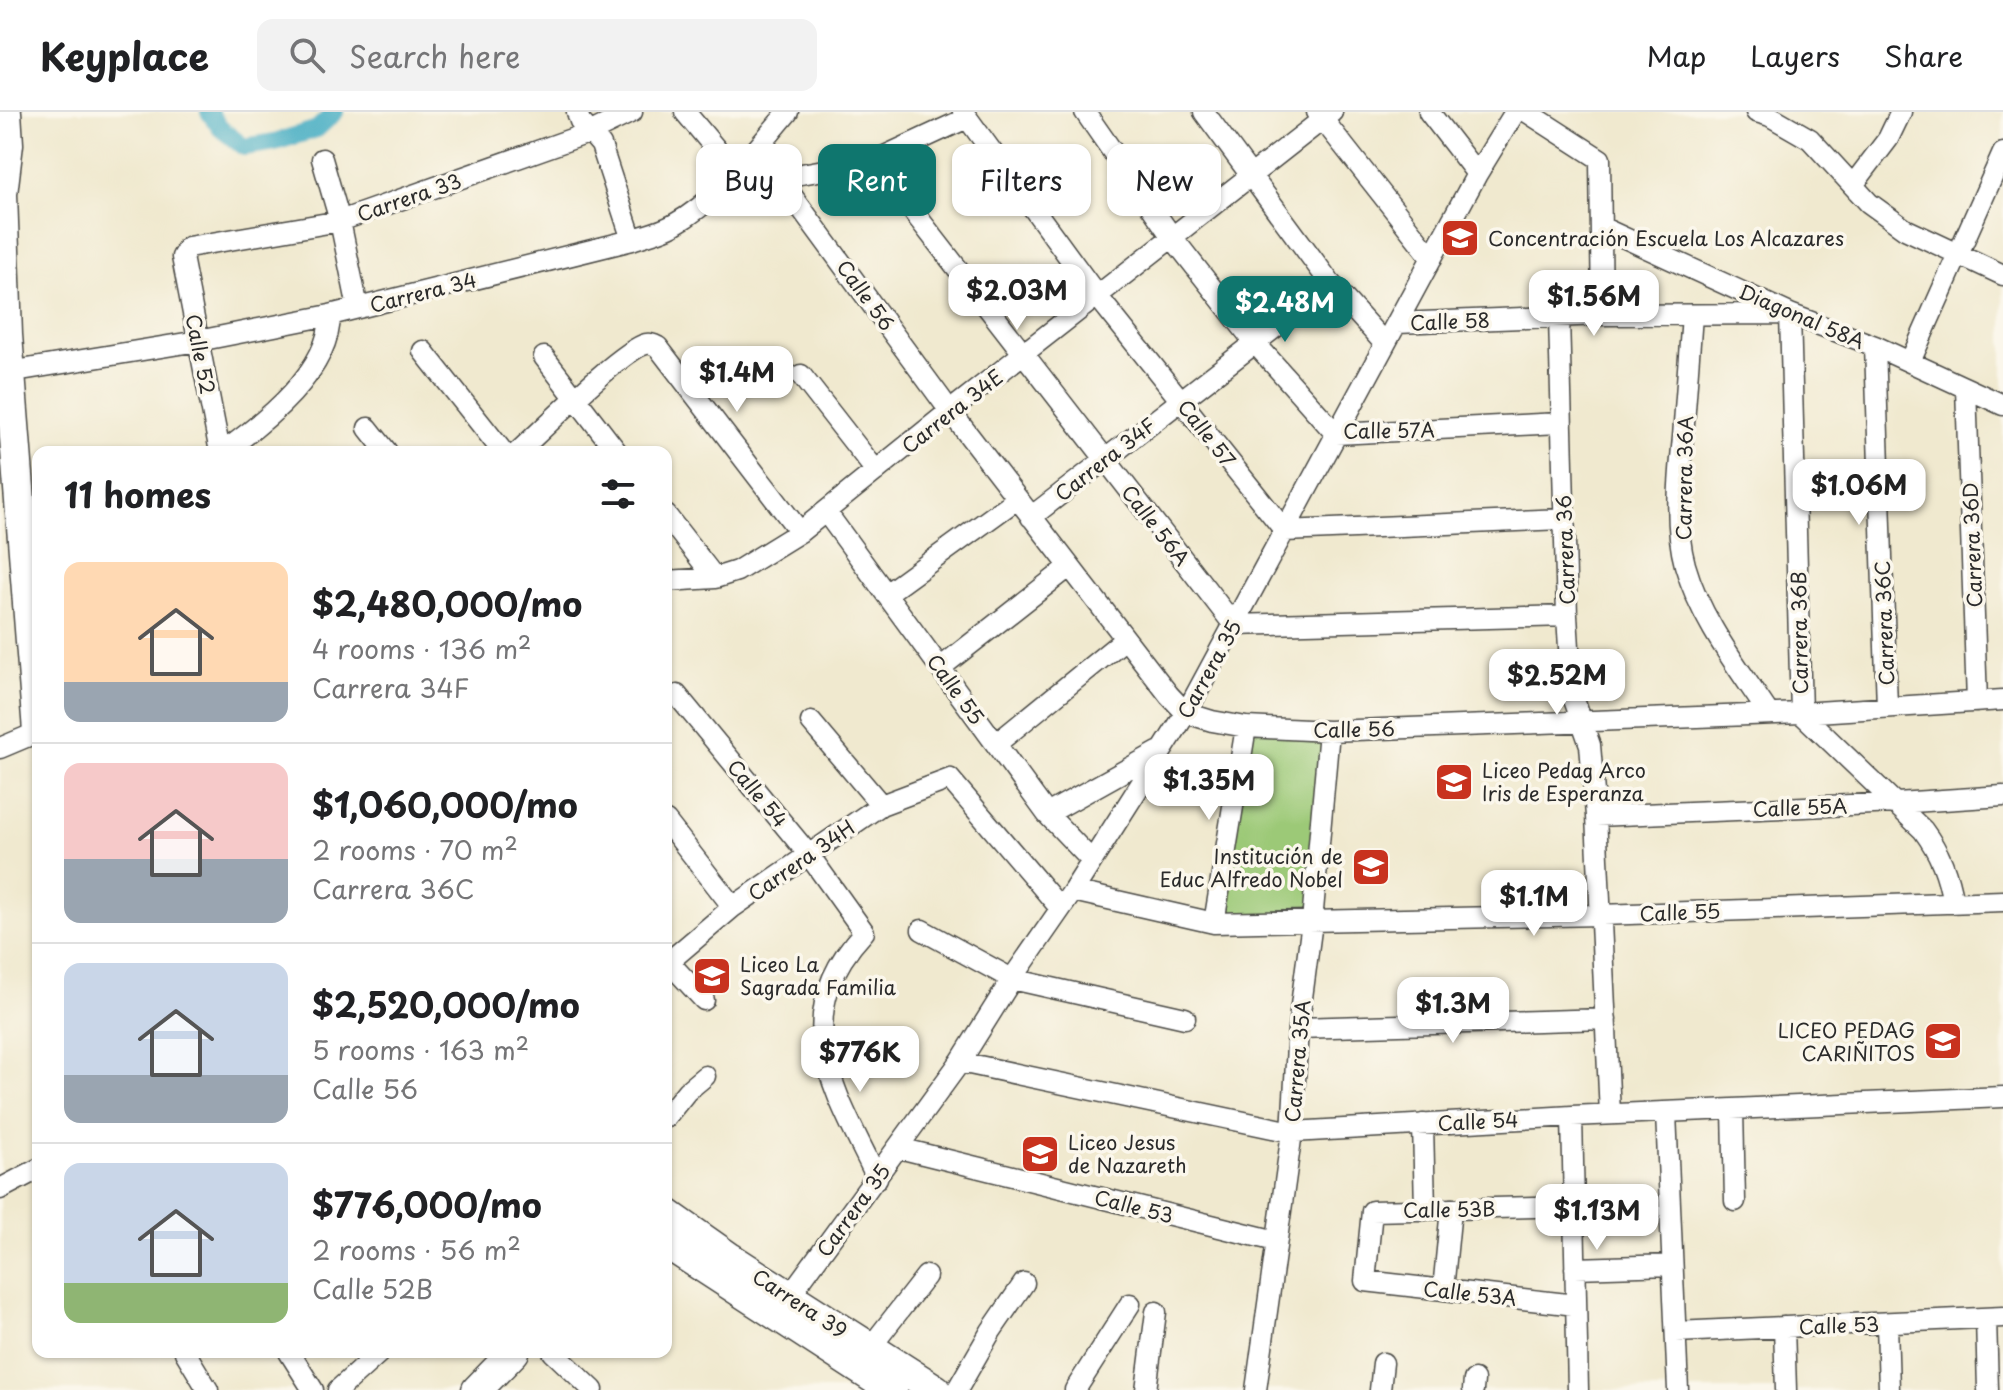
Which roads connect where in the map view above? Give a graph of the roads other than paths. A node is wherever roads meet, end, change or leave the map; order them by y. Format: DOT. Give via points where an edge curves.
graph roads {
  1 [pos="6,112"];
  2 [pos="577,112"];
  3 [pos="632,112"];
  4 [pos="685,112"];
  5 [pos="788,112"];
  6 [pos="1085,112"];
  7 [pos="1204,112"];
  8 [pos="1429,112"];
  9 [pos="1515,112"];
  10 [pos="1527,112"];
  11 [pos="1756,112"];
  12 [pos="1901,112"];
  13 [pos="1324,114"];
  14 [pos="965,115"];
  15 [pos="591,132"];
  16 [pos="712,144"];
  17 [pos="761,144"];
  18 [pos="908,144"];
  19 [pos="2003,153"];
  20 [pos="322,159"];
  21 [pos="1477,174"];
  22 [pos="1251,178"];
  23 [pos="1853,185"];
  24 [pos="1,190"];
  25 [pos="802,208"];
  26 [pos="696,210"];
  27 [pos="916,216"];
  28 [pos="340,221"];
  29 [pos="1601,227"];
  30 [pos="1172,237"];
  31 [pos="632,240"];
  32 [pos="1958,252"];
  33 [pos="182,257"];
  34 [pos="1432,258"];
  35 [pos="2003,275"];
  36 [pos="1331,284"];
  37 [pos="1098,297"];
  38 [pos="358,308"];
  39 [pos="1790,314"];
  40 [pos="330,315"];
  41 [pos="1602,315"];
  42 [pos="1692,315"];
  43 [pos="1559,317"];
  44 [pos="1397,323"];
  45 [pos="3,335"];
  46 [pos="198,341"];
  47 [pos="1255,343"];
  48 [pos="1385,344"];
  49 [pos="1875,346"];
  50 [pos="423,351"];
  51 [pos="1023,355"];
  52 [pos="544,357"];
  53 [pos="1910,362"];
  54 [pos="9,372"];
  55 [pos="801,375"];
  56 [pos="1966,388"];
  57 [pos="576,400"];
  58 [pos="1181,400"];
  59 [pos="2003,405"];
  60 [pos="950,411"];
  61 [pos="1560,423"];
  62 [pos="368,428"];
  63 [pos="1336,434"];
  64 [pos="221,446"];
  65 [pos="230,446"];
  66 [pos="382,446"];
  67 [pos="498,446"];
  68 [pos="525,446"];
  69 [pos="612,446"];
  70 [pos="1104,458"];
  71 [pos="876,471"];
  72 [pos="1017,499"];
  73 [pos="826,512"];
  74 [pos="1031,517"];
  75 [pos="1563,519"];
  76 [pos="672,523"];
  77 [pos="1285,531"];
  78 [pos="800,532"];
  79 [pos="1069,567"];
  80 [pos="715,578"];
  81 [pos="672,581"];
  82 [pos="886,594"];
  83 [pos="1567,616"];
  84 [pos="1234,625"];
  85 [pos="1125,639"];
  86 [pos="32,650"];
  87 [pos="940,668"];
  88 [pos="677,695"];
  89 [pos="2003,700"];
  90 [pos="1977,702"];
  91 [pos="1887,707"];
  92 [pos="1186,713"];
  93 [pos="1801,713"];
  94 [pos="1769,714"];
  95 [pos="1581,721"];
  96 [pos="811,722"];
  97 [pos="32,727"];
  98 [pos="1246,727"];
  99 [pos="1329,731"];
  100 [pos="996,744"];
  101 [pos="0,748"];
  102 [pos="1162,750"];
  103 [pos="2003,796"];
  104 [pos="1897,803"];
  105 [pos="881,805"];
  106 [pos="1047,814"];
  107 [pos="1596,816"];
  108 [pos="672,829"];
  109 [pos="809,855"];
  110 [pos="1092,861"];
  111 [pos="1073,891"];
  112 [pos="2003,901"];
  113 [pos="1953,903"];
  114 [pos="733,907"];
  115 [pos="1060,908"];
  116 [pos="1601,915"];
  117 [pos="1312,922"];
  118 [pos="1214,923"];
  119 [pos="922,930"];
  120 [pos="672,958"];
  121 [pos="672,967"];
  122 [pos="1012,979"];
  123 [pos="704,1000"];
  124 [pos="1185,1018"];
  125 [pos="1606,1019"];
  126 [pos="1298,1028"];
  127 [pos="960,1062"];
  128 [pos="705,1076"];
  129 [pos="2003,1097"];
  130 [pos="1733,1109"];
  131 [pos="672,1110"];
  132 [pos="1666,1113"];
  133 [pos="1610,1114"];
  134 [pos="1572,1116"];
  135 [pos="1423,1124"];
  136 [pos="1292,1132"];
  137 [pos="899,1148"];
  138 [pos="32,1172"];
  139 [pos="877,1178"];
  140 [pos="0,1189"];
  141 [pos="1735,1201"];
  142 [pos="1574,1206"];
  143 [pos="1451,1209"];
  144 [pos="1425,1210"];
  145 [pos="672,1218"];
  146 [pos="1276,1241"];
  147 [pos="672,1246"];
  148 [pos="1672,1265"];
  149 [pos="1575,1268"];
  150 [pos="926,1276"];
  151 [pos="1365,1281"];
  152 [pos="1024,1283"];
  153 [pos="1443,1290"];
  154 [pos="1130,1304"];
  155 [pos="1576,1305"];
  156 [pos="782,1306"];
  157 [pos="1156,1312"];
  158 [pos="1995,1318"];
  159 [pos="1887,1323"];
  160 [pos="1784,1327"];
  161 [pos="1676,1332"];
  162 [pos="870,1348"];
  163 [pos="189,1358"];
  164 [pos="293,1358"];
  165 [pos="373,1358"];
  166 [pos="508,1358"];
  167 [pos="559,1358"];
  168 [pos="1383,1363"];
  169 [pos="208,1390"];
  170 [pos="313,1390"];
  171 [pos="338,1390"];
  172 [pos="477,1390"];
  173 [pos="593,1390"];
  174 [pos="892,1390"];
  175 [pos="936,1390"];
  176 [pos="957,1390"];
  177 [pos="1075,1390"];
  178 [pos="1146,1390"];
  179 [pos="1256,1390"];
  180 [pos="1380,1390"];
  181 [pos="1578,1390"];
  182 [pos="1678,1390"];
  183 [pos="1786,1390"];
  184 [pos="1889,1390"];
  185 [pos="1988,1390"];
  1 -- 24 [label="main road" via="8,144"];
  2 -- 15 [label="street"];
  3 -- 15 [label="street, Carrera 33"];
  4 -- 16 [label="street"];
  5 -- 17 [label="street, Carrera 34"];
  6 -- 30 [label="street, Calle 57A"];
  7 -- 22 [label="street, Calle 58"];
  8 -- 21 [label="street"];
  9 -- 21 [label="street, Carrera 35"];
  10 -- 29 [label="street" via="1600,159"];
  11 -- 23 [label="street" via="1810,139"];
  12 -- 23 [label="street"];
  13 -- 22 [label="street, Carrera 34E"];
  13 -- 34 [label="street"];
  14 -- 18 [label="street"];
  14 -- 37 [label="street, Calle 57"];
  15 -- 28 [label="street, Carrera 33"];
  15 -- 31 [label="street" via="601,145"];
  19 -- 32 [label="street"];
  20 -- 28 [label="street"];
  21 -- 34 [label="street, Carrera 35"];
  22 -- 30 [label="street, Carrera 34E"];
  22 -- 36 [label="street, Calle 58"];
  23 -- 32 [label="street" via="1905,229"];
  24 -- 45 [label="main road"];
  25 -- 60 [label="street, Calle 56"];
  26 -- 31 [label="street, Carrera 34" via="670,227"];
  27 -- 51 [label="street, Calle 56A"];
  28 -- 33 [label="street, Carrera 33" via="188,247"];
  28 -- 38 [label="street"];
  29 -- 39 [label="street, Diagonal 58A"];
  29 -- 41 [label="street"];
  30 -- 37 [label="street, Carrera 34E"];
  30 -- 47 [label="street, Calle 57A"];
  31 -- 38 [label="street, Carrera 34"];
  32 -- 35 [label="street"];
  32 -- 53 [label="street"];
  33 -- 46 [label="street, Calle 52"];
  34 -- 44 [label="street, Carrera 35"];
  36 -- 47 [label="street, Carrera 34F"];
  36 -- 48 [label="street, Calle 58"];
  37 -- 51 [label="street, Carrera 34E"];
  37 -- 58 [label="street, Calle 57"];
  38 -- 40 [label="street, Carrera 34"];
  39 -- 42 [label="street, Calle 58"];
  39 -- 49 [label="street, Diagonal 58A"];
  39 -- 93 [label="street, Carrera 36B"];
  40 -- 46 [label="street, Carrera 34"];
  40 -- 65 [label="street" via="327,340 299,384 274,413"];
  41 -- 42 [label="street, Calle 58"];
  41 -- 43 [label="street, Calle 58"];
  42 -- 94 [label="street, Carrera 36A" via="1680,469 1684,563 1698,602"];
  43 -- 44 [label="street, Calle 58"];
  43 -- 61 [label="street, Carrera 36"];
  44 -- 48 [label="street, Carrera 35"];
  45 -- 54 [label="main road"];
  46 -- 54 [label="street, Carrera 34"];
  46 -- 64 [label="street, Calle 52"];
  47 -- 58 [label="street, Carrera 34F"];
  47 -- 63 [label="street, Calle 57A"];
  48 -- 63 [label="street, Carrera 35"];
  49 -- 53 [label="street, Diagonal 58A"];
  49 -- 91 [label="street, Carrera 36C"];
  50 -- 67 [label="street"];
  51 -- 60 [label="street, Carrera 34E"];
  51 -- 70 [label="street, Calle 56A"];
  52 -- 57 [label="street"];
  53 -- 56 [label="street, Diagonal 58A"];
  54 -- 86 [label="main road"];
  55 -- 71 [label="street"];
  56 -- 59 [label="street, Diagonal 58A"];
  56 -- 90 [label="street, Carrera 36D"];
  57 -- 68 [label="street"];
  57 -- 69 [label="street"];
  57 -- 78 [label="street" via="615,362 646,344 658,347"];
  58 -- 70 [label="street, Carrera 34F"];
  58 -- 77 [label="street, Calle 57"];
  60 -- 71 [label="street, Carrera 34E"];
  60 -- 72 [label="street, Calle 56"];
  61 -- 63 [label="street, Calle 57A"];
  61 -- 75 [label="street, Carrera 36"];
  62 -- 66 [label="street"];
  63 -- 77 [label="street, Carrera 35"];
  70 -- 74 [label="street, Carrera 34F"];
  70 -- 84 [label="street, Calle 56A"];
  71 -- 73 [label="street, Carrera 34E"];
  72 -- 74 [label="street, Calle 56"];
  72 -- 82 [label="street"];
  73 -- 78 [label="street, Carrera 34E"];
  73 -- 82 [label="street, Calle 55"];
  74 -- 79 [label="street, Calle 56"];
  75 -- 77 [label="street"];
  75 -- 83 [label="street, Carrera 36"];
  76 -- 80 [label="street"];
  77 -- 84 [label="street, Carrera 35"];
  78 -- 80 [label="street, Carrera 34E" via="751,564"];
  79 -- 85 [label="street, Calle 56"];
  79 -- 87 [label="street"];
  80 -- 81 [label="street, Carrera 34E"];
  82 -- 87 [label="street, Calle 55"];
  83 -- 84 [label="street"];
  83 -- 95 [label="street, Carrera 36" via="1572,694"];
  84 -- 92 [label="street, Carrera 35"];
  85 -- 92 [label="street, Calle 56"];
  85 -- 100 [label="street"];
  87 -- 100 [label="street, Calle 55"];
  88 -- 109 [label="street, Calle 54"];
  89 -- 90 [label="street, Calle 56"];
  90 -- 91 [label="street, Calle 56"];
  91 -- 93 [label="street, Calle 56"];
  92 -- 98 [label="street, Calle 56"];
  92 -- 102 [label="street, Carrera 35"];
  93 -- 94 [label="street, Calle 56"];
  93 -- 104 [label="street"];
  94 -- 95 [label="street, Calle 56"];
  95 -- 99 [label="street, Calle 56"];
  95 -- 107 [label="street, Carrera 36" via="1590,745"];
  96 -- 105 [label="street"];
  97 -- 101 [label="street"];
  98 -- 99 [label="street, Calle 56"];
  98 -- 118 [label="street"];
  99 -- 117 [label="street, Carrera 35A"];
  100 -- 106 [label="street, Calle 55"];
  102 -- 106 [label="street"];
  102 -- 110 [label="street, Carrera 35"];
  103 -- 104 [label="street, Calle 55A"];
  104 -- 107 [label="street, Calle 55A"];
  104 -- 113 [label="street" via="1939,851"];
  105 -- 109 [label="street, Carrera 34H"];
  105 -- 115 [label="street, Carrera 34H" via="950,779"];
  106 -- 110 [label="street, Calle 55"];
  107 -- 116 [label="street, Carrera 36"];
  108 -- 114 [label="street"];
  109 -- 114 [label="street, Carrera 34H"];
  109 -- 139 [label="street, Calle 54" via="864,932 826,990 822,1042 837,1095"];
  110 -- 111 [label="street, Carrera 35"];
  111 -- 115 [label="street, Carrera 35"];
  111 -- 118 [label="street, Calle 55"];
  112 -- 113 [label="street, Calle 55"];
  113 -- 116 [label="street, Calle 55"];
  114 -- 120 [label="street, Carrera 34H"];
  115 -- 122 [label="street, Carrera 35"];
  116 -- 117 [label="street, Calle 55"];
  116 -- 125 [label="street, Carrera 36"];
  117 -- 118 [label="street, Calle 55"];
  117 -- 126 [label="street, Carrera 35A"];
  119 -- 122 [label="street"];
  121 -- 123 [label="street"];
  122 -- 124 [label="street"];
  122 -- 127 [label="street, Carrera 35"];
  125 -- 126 [label="street"];
  125 -- 133 [label="street, Carrera 36"];
  126 -- 136 [label="street, Carrera 35A"];
  127 -- 136 [label="street, Calle 54"];
  127 -- 137 [label="street, Carrera 35"];
  128 -- 131 [label="street"];
  129 -- 130 [label="street, Calle 54"];
  130 -- 132 [label="street, Calle 54"];
  130 -- 141 [label="street"];
  132 -- 133 [label="street, Calle 54"];
  132 -- 148 [label="street"];
  133 -- 134 [label="street, Calle 54"];
  134 -- 135 [label="street, Calle 54"];
  134 -- 142 [label="street"];
  135 -- 136 [label="street, Calle 54"];
  135 -- 144 [label="street"];
  136 -- 146 [label="street, Carrera 35A"];
  137 -- 139 [label="street, Carrera 35"];
  137 -- 146 [label="street, Calle 53"];
  138 -- 140 [label="street"];
  139 -- 156 [label="street, Carrera 35"];
  142 -- 143 [label="street, Calle 53B"];
  142 -- 149 [label="street"];
  143 -- 144 [label="street, Calle 53B"];
  143 -- 153 [label="street"];
  144 -- 151 [label="street, Calle 53B" via="1372,1211"];
  145 -- 156 [label="main road, Carrera 39"];
  146 -- 179 [label="street, Carrera 35A"];
  147 -- 156 [label="main road, Carrera 39"];
  148 -- 149 [label="street"];
  148 -- 161 [label="street"];
  149 -- 155 [label="street"];
  150 -- 162 [label="street"];
  151 -- 153 [label="street, Calle 53A"];
  152 -- 176 [label="street"];
  153 -- 155 [label="street, Calle 53A"];
  154 -- 177 [label="street"];
  155 -- 181 [label="street"];
  156 -- 162 [label="main road, Carrera 39"];
  156 -- 174 [label="main road, Carrera 39"];
  157 -- 178 [label="street"];
  158 -- 159 [label="street, Calle 53"];
  158 -- 185 [label="street"];
  159 -- 160 [label="street, Calle 53"];
  159 -- 184 [label="street"];
  160 -- 161 [label="street, Calle 53"];
  160 -- 183 [label="street"];
  161 -- 182 [label="street"];
  162 -- 175 [label="main road, Carrera 39"];
  163 -- 169 [label="street"];
  164 -- 170 [label="street"];
  165 -- 171 [label="street"];
  166 -- 172 [label="main road"];
  167 -- 173 [label="street"];
  168 -- 180 [label="street"];
}
